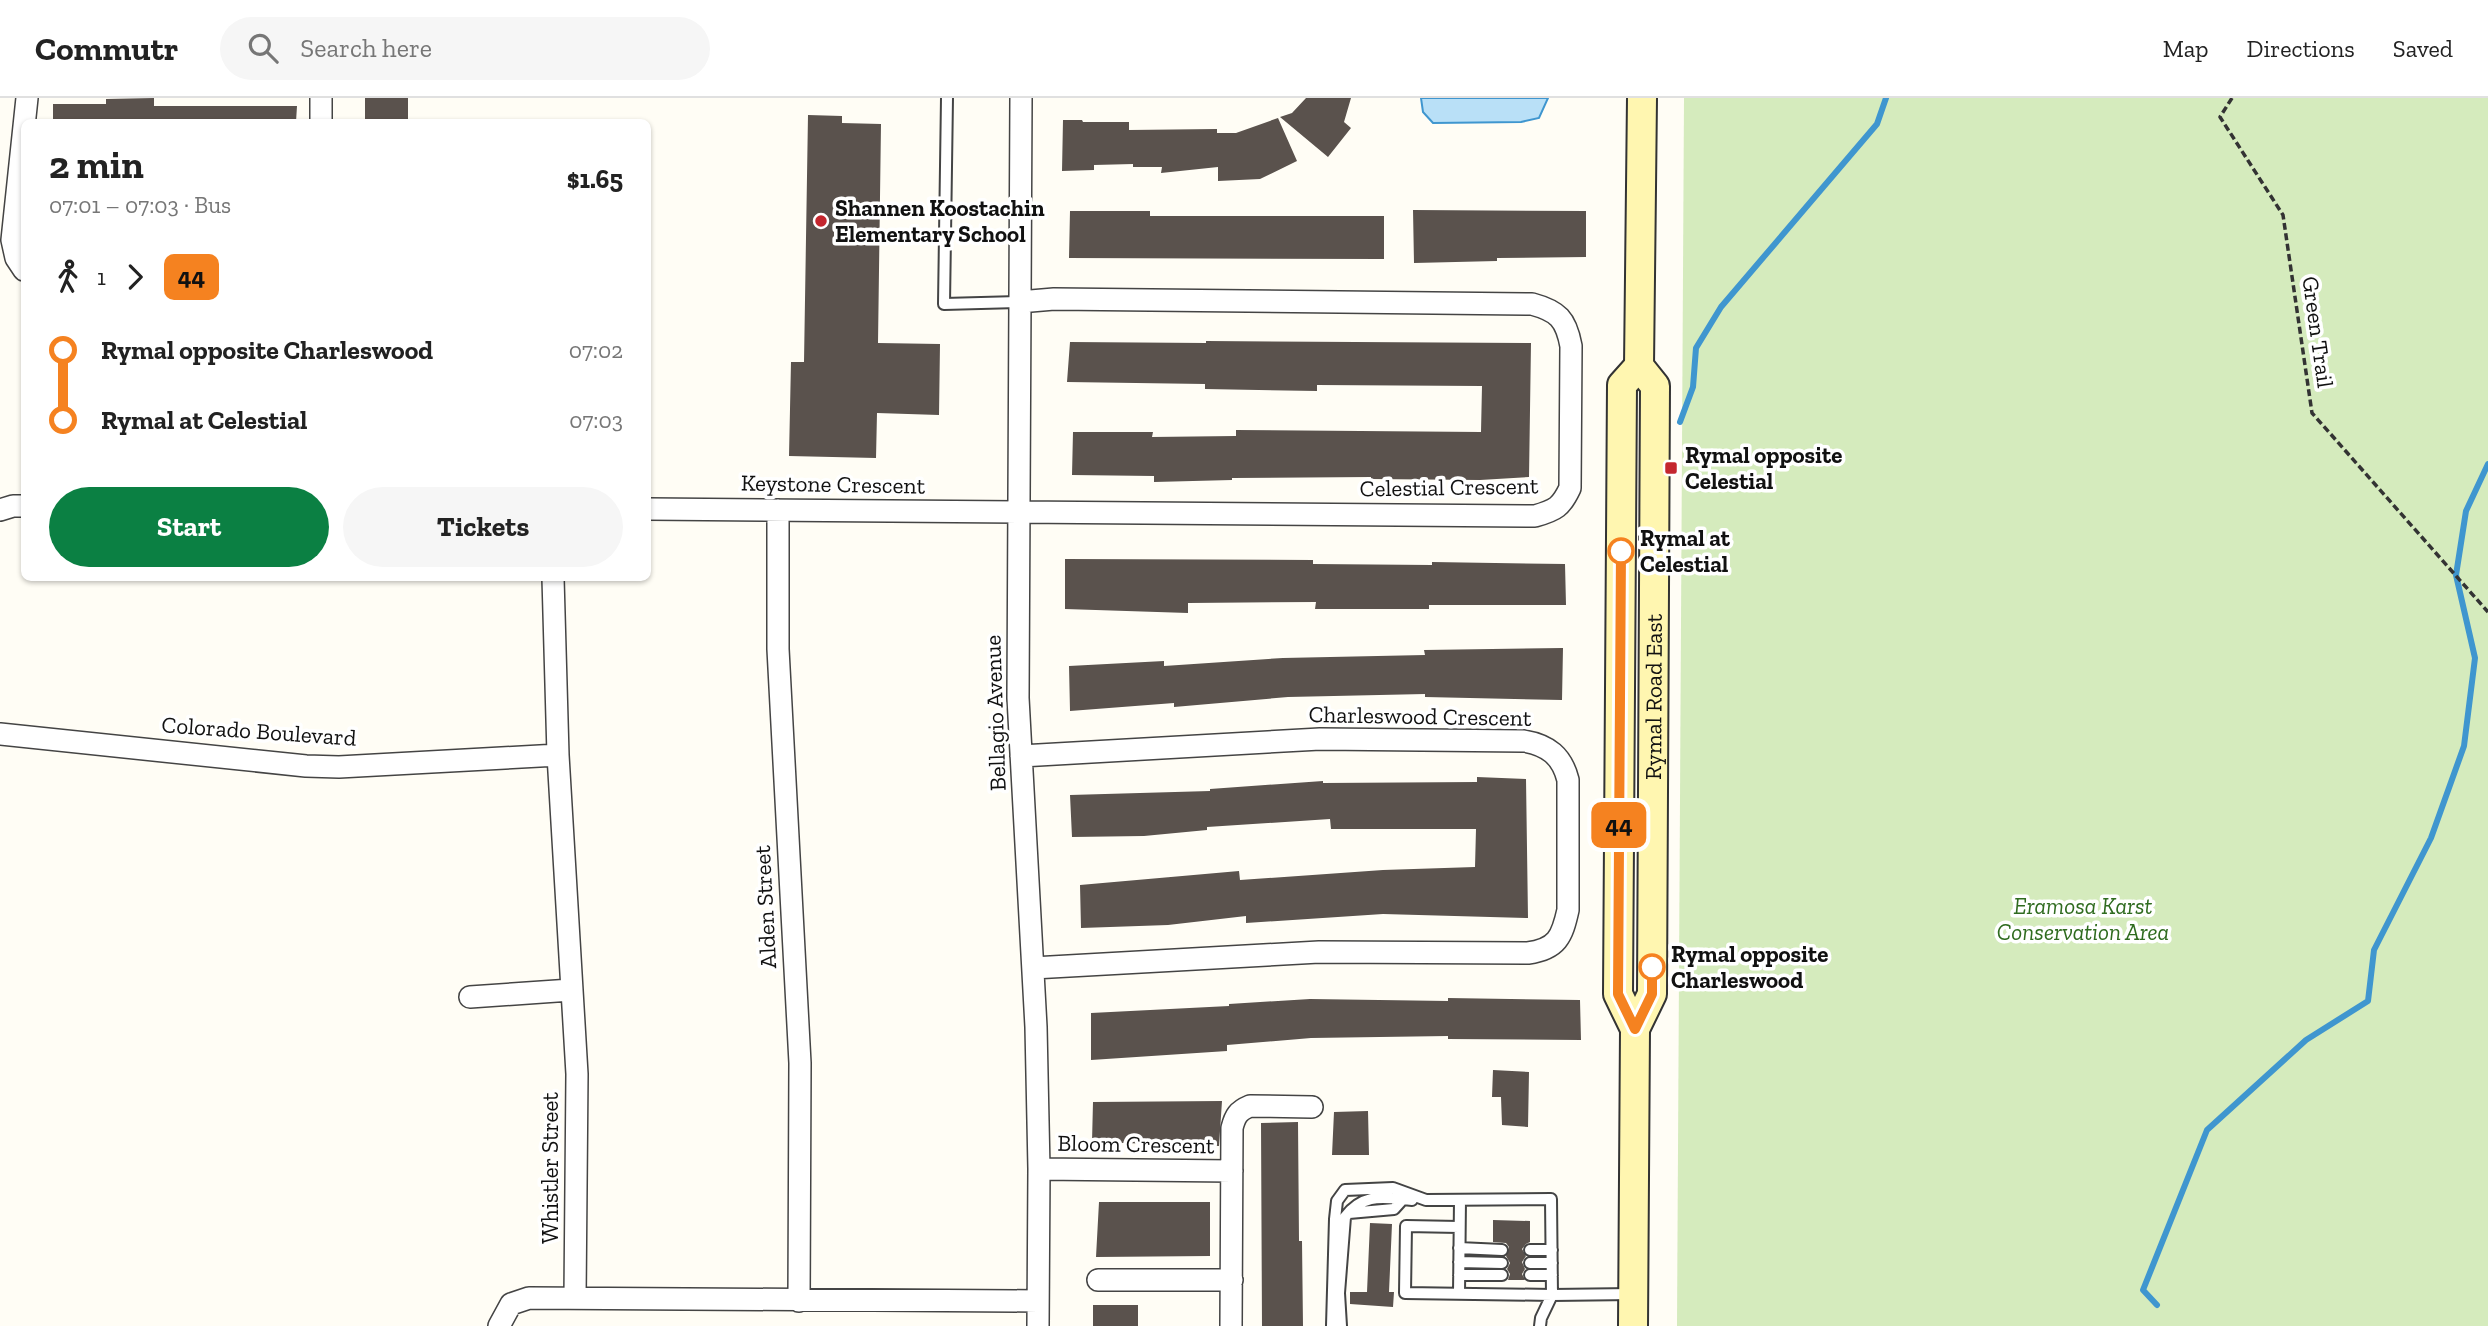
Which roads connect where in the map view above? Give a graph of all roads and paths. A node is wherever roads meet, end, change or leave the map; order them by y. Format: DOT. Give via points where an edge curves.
graph roads {
  1 [pos="27,98"];
  2 [pos="321,98"];
  3 [pos="947,98"];
  4 [pos="1021,98"];
  5 [pos="1642,98"];
  6 [pos="2232,98"];
  7 [pos="25,119"];
  8 [pos="321,119"];
  9 [pos="21,155"];
  10 [pos="21,266"];
  11 [pos="1019,302"];
  12 [pos="21,506"];
  13 [pos="651,509"];
  14 [pos="0,510"];
  15 [pos="778,510"];
  16 [pos="1019,513"];
  17 [pos="553,581"];
  18 [pos="2488,612"];
  19 [pos="0,734"];
  20 [pos="558,755"];
  21 [pos="1021,756"];
  22 [pos="1032,968"];
  23 [pos="571,990"];
  24 [pos="470,997"];
  25 [pos="1312,1107"];
  26 [pos="1039,1169"];
  27 [pos="1232,1171"];
  28 [pos="1460,1199"];
  29 [pos="1426,1200"];
  30 [pos="1459,1227"];
  31 [pos="1459,1248"];
  32 [pos="1502,1250"];
  33 [pos="1530,1250"];
  34 [pos="1552,1250"];
  35 [pos="1459,1262"];
  36 [pos="1502,1263"];
  37 [pos="1530,1263"];
  38 [pos="1552,1263"];
  39 [pos="1459,1275"];
  40 [pos="1502,1275"];
  41 [pos="1530,1275"];
  42 [pos="1552,1275"];
  43 [pos="1098,1280"];
  44 [pos="1232,1280"];
  45 [pos="1459,1294"];
  46 [pos="1633,1294"];
  47 [pos="1552,1295"];
  48 [pos="575,1298"];
  49 [pos="799,1301"];
  50 [pos="1038,1301"];
  51 [pos="499,1326"];
  52 [pos="1038,1326"];
  53 [pos="1231,1326"];
  54 [pos="1332,1326"];
  55 [pos="1341,1326"];
  56 [pos="1540,1326"];
  57 [pos="1633,1326"];
  1 -- 7 [label="street"];
  2 -- 8 [label="street"];
  3 -- 11 [label="lane" via="944,304"];
  4 -- 11 [label="street, Bellagio Avenue"];
  5 -- 46 [label="main road, Rymal Road East" via="1639,366 1655,386 1652,994 1635,1029"];
  6 -- 18 [label="path, Green Trail" via="2220,117 2283,215 2312,413"];
  9 -- 10 [label="street" via="12,240"];
  11 -- 16 [label="street, Bellagio Avenue"];
  11 -- 16 [label="street, Celestial Crescent" via="1532,304 1549,308 1563,319 1571,346 1570,488 1552,511 1535,516"];
  12 -- 14 [label="street"];
  13 -- 15 [label="street, Keystone Crescent"];
  15 -- 16 [label="street, Keystone Crescent"];
  15 -- 49 [label="street, Alden Street" via="778,649 800,1063"];
  16 -- 21 [label="street, Bellagio Avenue"];
  17 -- 20 [label="street, Whistler Street"];
  19 -- 20 [label="street, Colorado Boulevard" via="306,766"];
  20 -- 23 [label="street, Whistler Street"];
  21 -- 22 [label="street, Bellagio Avenue"];
  21 -- 22 [label="street, Charleswood Crescent" via="1320,739 1524,741 1553,751 1568,780 1568,910 1564,930 1545,951 1319,952"];
  22 -- 26 [label="street, Bellagio Avenue"];
  23 -- 24 [label="street"];
  23 -- 48 [label="street, Whistler Street" via="577,1074"];
  25 -- 27 [label="street, Bloom Crescent" via="1241,1109 1232,1128"];
  26 -- 27 [label="street, Bloom Crescent"];
  26 -- 50 [label="street, Bellagio Avenue"];
  27 -- 44 [label="street, Bloom Crescent"];
  28 -- 29 [label="lane"];
  28 -- 30 [label="lane"];
  28 -- 34 [label="lane" via="1551,1199"];
  29 -- 54 [label="lane" via="1393,1188 1345,1190 1337,1200"];
  29 -- 55 [label="lane" via="1364,1200 1345,1217"];
  30 -- 31 [label="lane"];
  30 -- 45 [label="lane" via="1406,1226 1405,1293"];
  31 -- 32 [label="lane"];
  31 -- 35 [label="lane"];
  33 -- 34 [label="lane"];
  34 -- 38 [label="lane"];
  35 -- 36 [label="lane"];
  35 -- 39 [label="lane"];
  37 -- 38 [label="lane"];
  38 -- 42 [label="lane"];
  39 -- 40 [label="lane"];
  39 -- 45 [label="lane"];
  41 -- 42 [label="lane"];
  42 -- 47 [label="lane"];
  43 -- 44 [label="street"];
  44 -- 53 [label="street, Bloom Crescent"];
  45 -- 47 [label="lane"];
  46 -- 47 [label="lane"];
  46 -- 57 [label="main road, Rymal Road East"];
  47 -- 56 [label="lane"];
  48 -- 49 [label="street"];
  48 -- 51 [label="street" via="529,1298 511,1304"];
  49 -- 50 [label="street"];
  50 -- 52 [label="street, Bellagio Avenue"];
}
